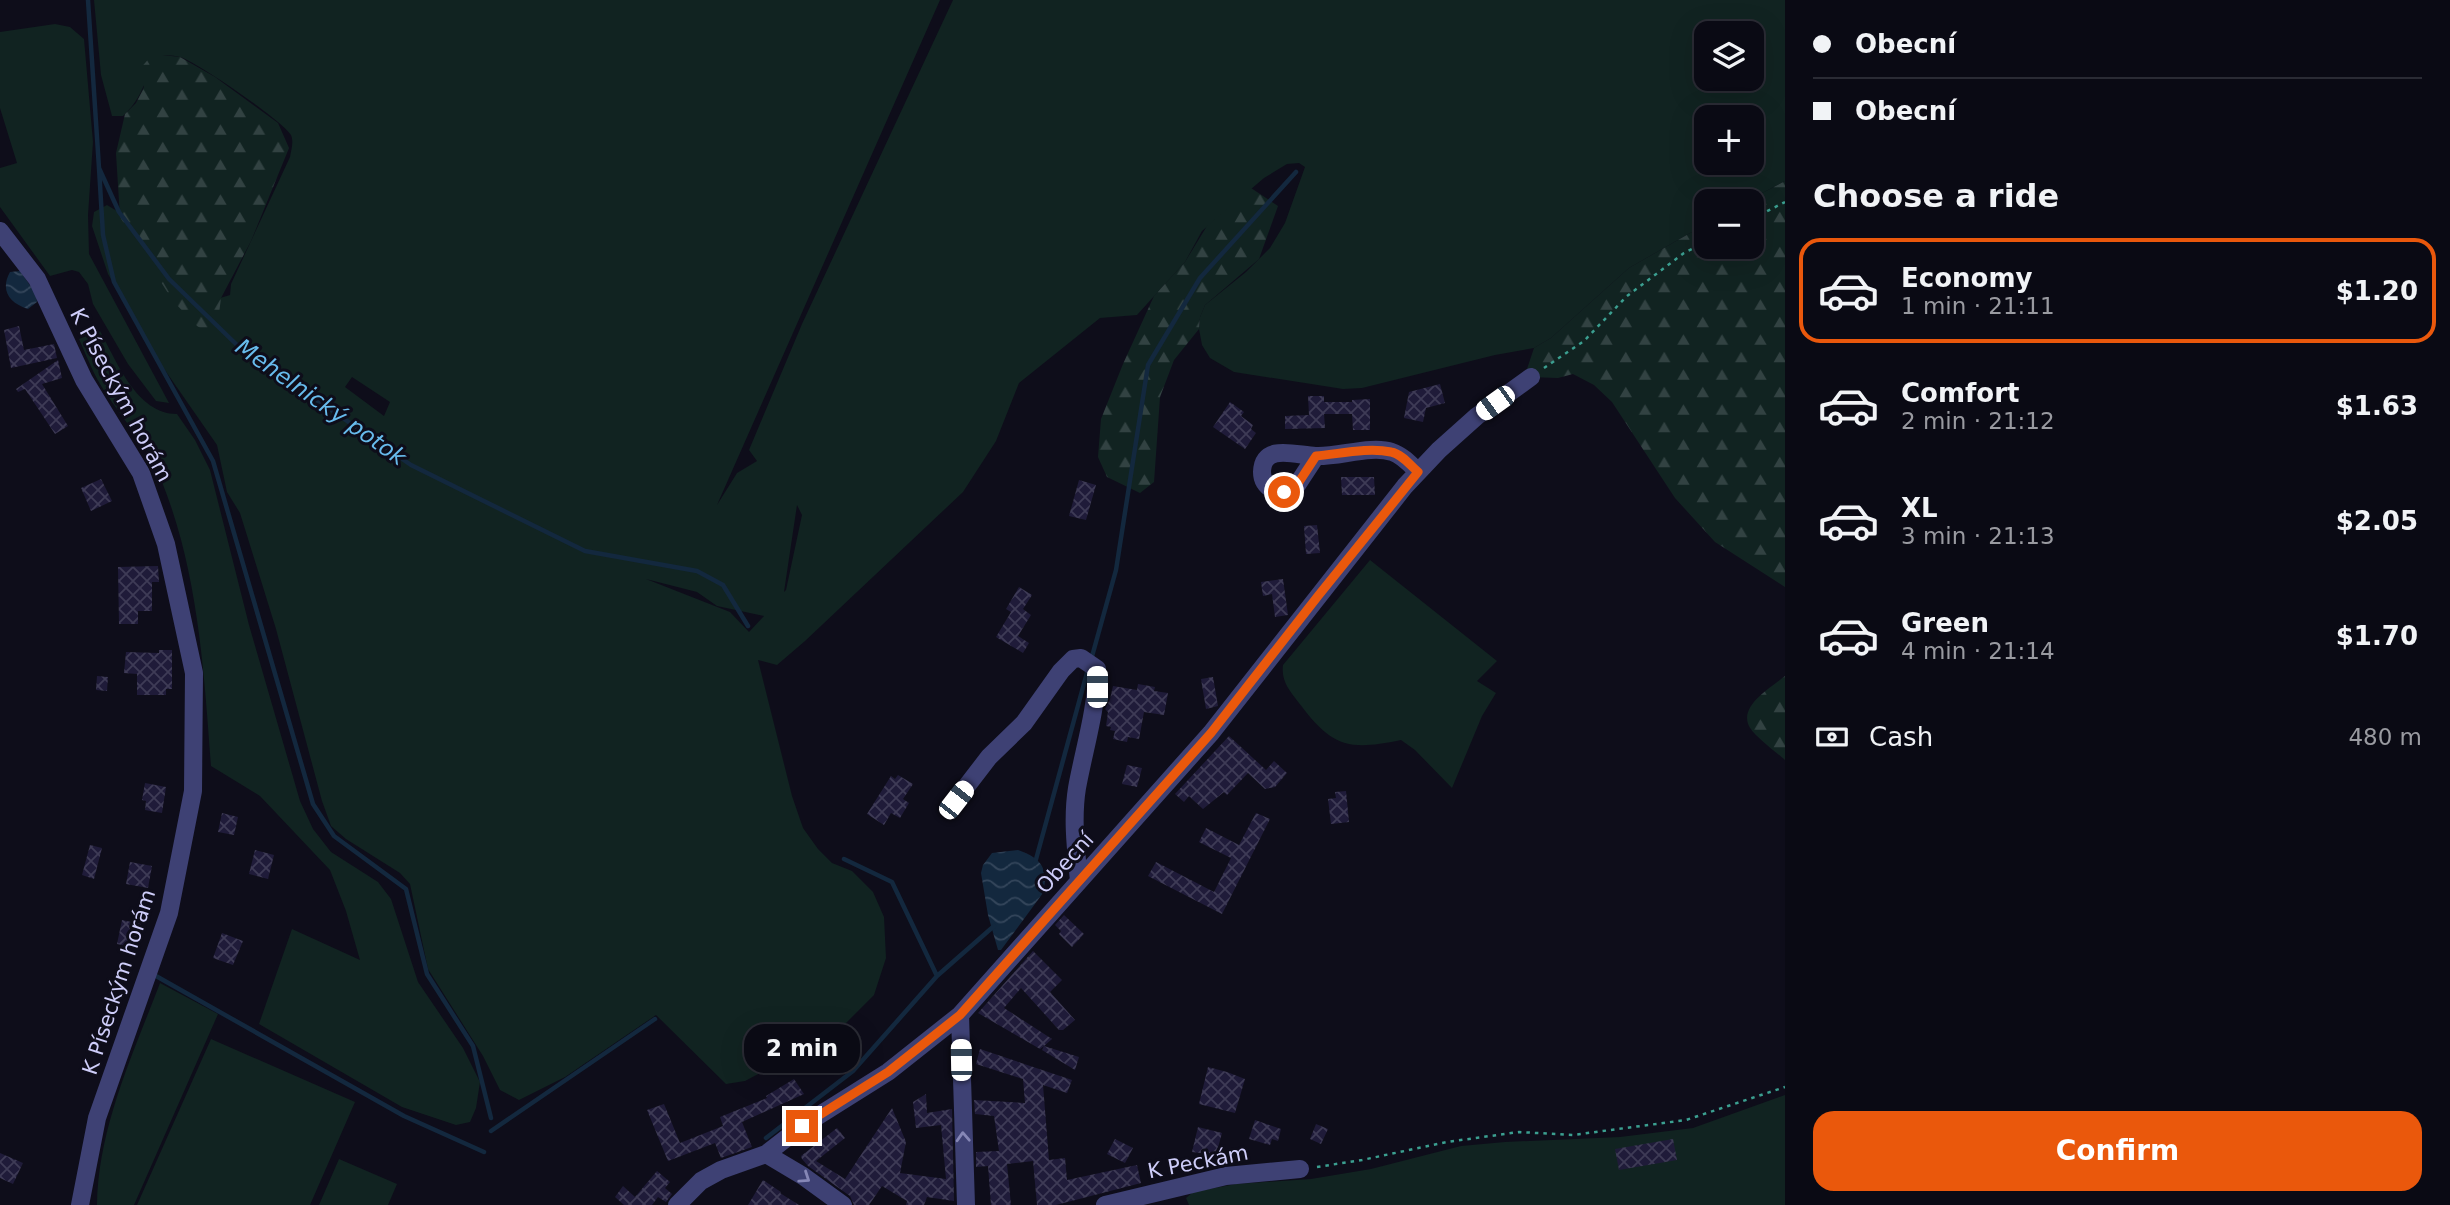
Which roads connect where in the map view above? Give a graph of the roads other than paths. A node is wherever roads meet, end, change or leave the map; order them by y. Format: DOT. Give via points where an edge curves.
graph roads {
  1 [pos="0,231"];
  2 [pos="1531,377"];
  3 [pos="1316,456"];
  4 [pos="1418,472"];
  5 [pos="956,800"];
  6 [pos="1079,881"];
  7 [pos="960,1015"];
  8 [pos="765,1154"];
  9 [pos="1300,1170"];
  10 [pos="80,1205"];
  11 [pos="677,1205"];
  12 [pos="843,1205"];
  13 [pos="966,1205"];
  14 [pos="1105,1205"];
  1 -- 10 [label="street, K Píseckým horám" via="37,279 84,380 141,473 166,544 194,673 193,791 169,913 97,1118"];
  2 -- 4 [label="street, Obecní" via="1477,416"];
  3 -- 4 [label="street" via="1392,452"];
  4 -- 6 [label="street, Obecní" via="1211,733"];
  5 -- 6 [label="street" via="989,757 1024,723 1060,671 1073,659 1091,662 1097,669 1097,687 1076,792 1074,839"];
  6 -- 7 [label="street, Obecní"];
  7 -- 8 [label="street, Obecní" via="888,1072"];
  13 -- 7 [label="street, one-way"];
  8 -- 11 [label="street, Obecní" via="701,1181"];
  8 -- 12 [label="street, one-way"];
  9 -- 14 [label="street, K Peckám" via="1226,1176"];
}
